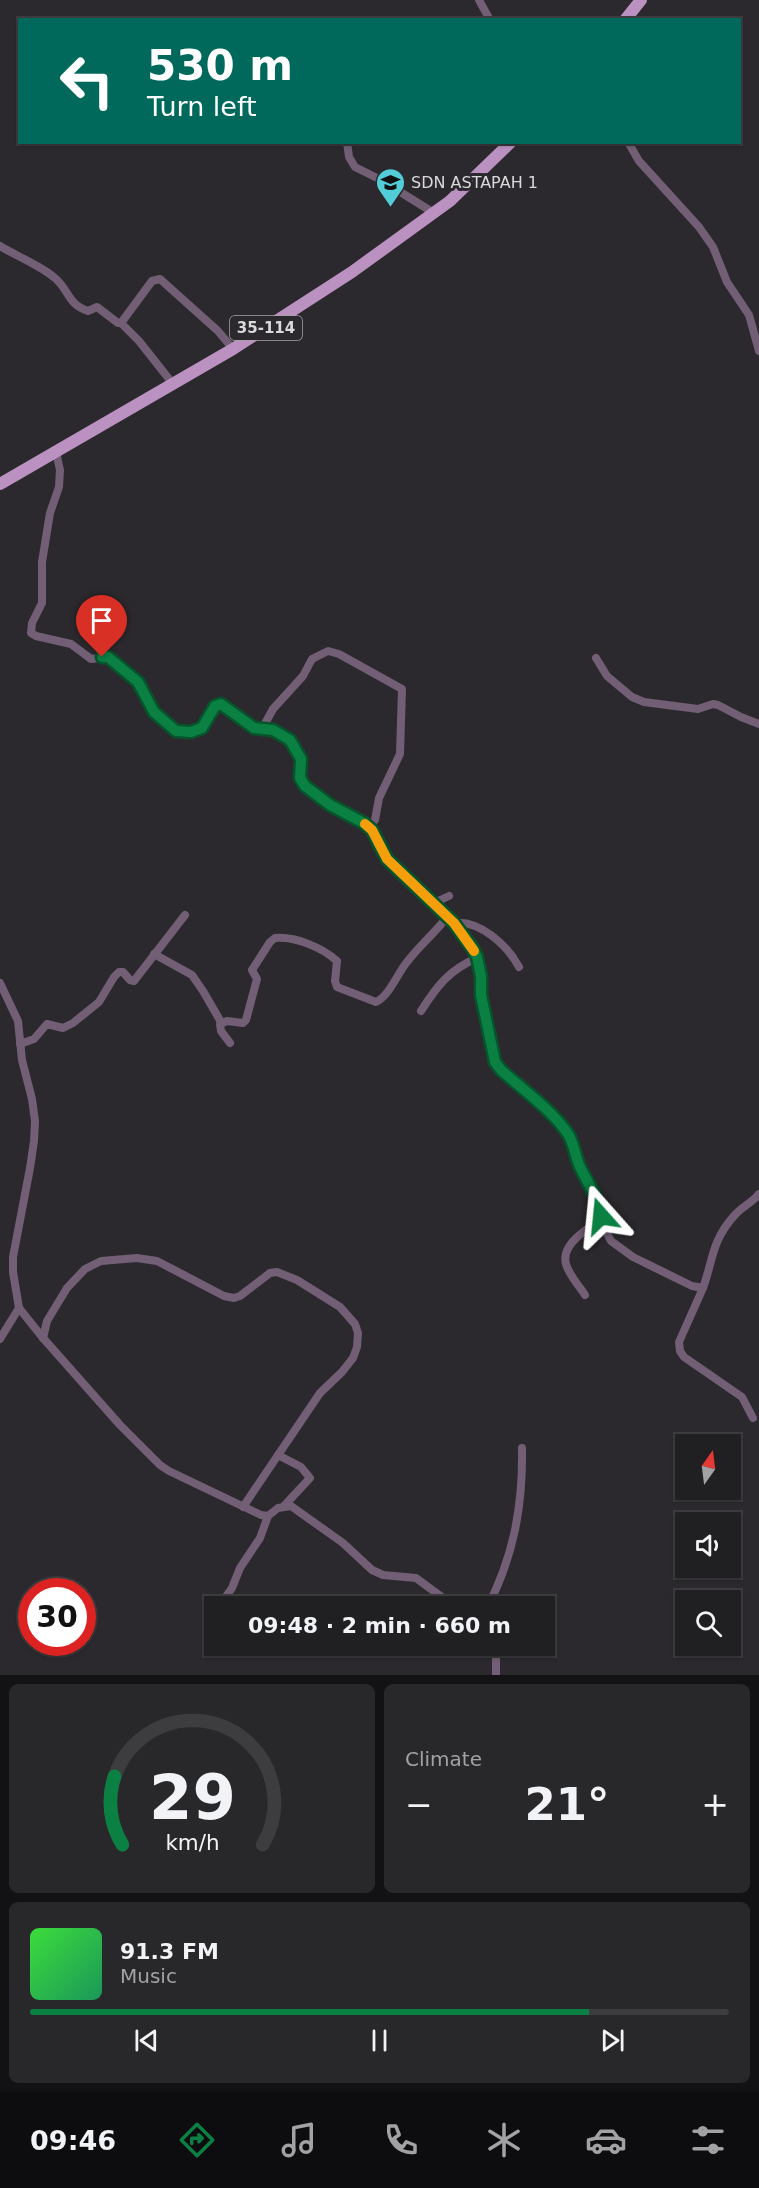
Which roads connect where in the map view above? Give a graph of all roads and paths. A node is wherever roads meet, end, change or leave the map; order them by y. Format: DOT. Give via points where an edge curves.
graph roads {
  1 [pos="479,0"];
  2 [pos="641,0"];
  3 [pos="489,18"];
  4 [pos="627,18"];
  5 [pos="347,144"];
  6 [pos="509,144"];
  7 [pos="629,144"];
  8 [pos="434,213"];
  9 [pos="0,246"];
  10 [pos="121,323"];
  11 [pos="233,349"];
  12 [pos="759,351"];
  13 [pos="173,384"];
  14 [pos="56,452"];
  15 [pos="0,484"];
  16 [pos="596,658"];
  17 [pos="759,724"];
  18 [pos="262,729"];
  19 [pos="369,827"];
  20 [pos="449,896"];
  21 [pos="434,903"];
  22 [pos="185,915"];
  23 [pos="447,916"];
  24 [pos="454,923"];
  25 [pos="154,954"];
  26 [pos="477,957"];
  27 [pos="519,967"];
  28 [pos="0,983"];
  29 [pos="421,1011"];
  30 [pos="221,1022"];
  31 [pos="230,1043"];
  32 [pos="20,1044"];
  33 [pos="759,1194"];
  34 [pos="600,1220"];
  35 [pos="703,1288"];
  36 [pos="585,1295"];
  37 [pos="19,1308"];
  38 [pos="43,1338"];
  39 [pos="0,1339"];
  40 [pos="753,1418"];
  41 [pos="522,1448"];
  42 [pos="278,1455"];
  43 [pos="284,1506"];
  44 [pos="243,1507"];
  45 [pos="268,1516"];
  46 [pos="226,1596"];
  47 [pos="440,1596"];
  48 [pos="493,1596"];
  49 [pos="496,1656"];
  50 [pos="496,1675"];
  1 -- 3 [label="street"];
  2 -- 4 [label="main road"];
  5 -- 8 [label="street" via="349,157 357,168"];
  6 -- 8 [label="main road, 35-114"];
  7 -- 12 [label="street" via="639,161 713,247 727,282 749,315"];
  8 -- 11 [label="main road, 35-114"];
  9 -- 10 [label="street" via="55,278 82,308 88,311 97,307"];
  10 -- 11 [label="street" via="152,281 160,279"];
  10 -- 13 [label="street"];
  11 -- 13 [label="main road, 35-114"];
  13 -- 14 [label="main road, 35-114"];
  14 -- 15 [label="main road, 35-114"];
  14 -- 18 [label="street" via="59,487 50,513 42,562 42,603 31,633 71,644 91,658 108,657 138,682 154,712 176,731 202,728 215,706 221,704 254,728"];
  16 -- 17 [label="street" via="607,676 644,702 698,709 713,704"];
  18 -- 19 [label="street" via="278,732 295,746 305,786"];
  18 -- 19 [label="street" via="273,709 303,676 312,658 323,652 333,651 402,689 400,754"];
  19 -- 21 [label="street" via="387,859"];
  20 -- 21 [label="street"];
  21 -- 23 [label="street"];
  22 -- 25 [label="street"];
  23 -- 24 [label="street"];
  23 -- 30 [label="street" via="376,1002 337,987 337,961 321,950 275,938 252,970 257,979 246,1020"];
  24 -- 26 [label="street"];
  24 -- 27 [label="street" via="468,922 483,931 507,949"];
  25 -- 30 [label="street" via="192,975"];
  25 -- 32 [label="street" via="134,981 123,972 117,973 99,1002 73,1023 63,1028 47,1024 34,1039"];
  26 -- 29 [label="street" via="448,974"];
  26 -- 34 [label="street" via="495,1062 569,1136 598,1202"];
  28 -- 32 [label="street" via="15,1012"];
  30 -- 31 [label="street" via="221,1031"];
  32 -- 37 [label="street" via="35,1131 13,1257"];
  33 -- 35 [label="street" via="741,1207 715,1242"];
  34 -- 35 [label="street" via="607,1237 633,1257"];
  34 -- 36 [label="street" via="574,1241 566,1257 568,1268"];
  35 -- 40 [label="street" via="680,1342 680,1353 742,1397"];
  37 -- 38 [label="street"];
  37 -- 39 [label="street"];
  38 -- 42 [label="street" via="47,1321 67,1288 85,1269 101,1261 157,1261 234,1298 272,1272 297,1281 340,1307 355,1324 357,1347 353,1358 320,1393"];
  38 -- 44 [label="street" via="160,1465"];
  41 -- 48 [label="street" via="521,1504 503,1574"];
  42 -- 43 [label="street" via="301,1467 310,1478"];
  42 -- 44 [label="street"];
  43 -- 45 [label="street"];
  43 -- 47 [label="street" via="302,1513 372,1570 416,1578"];
  44 -- 45 [label="street"];
  45 -- 46 [label="street" via="260,1538"];
  49 -- 50 [label="street"];
}
